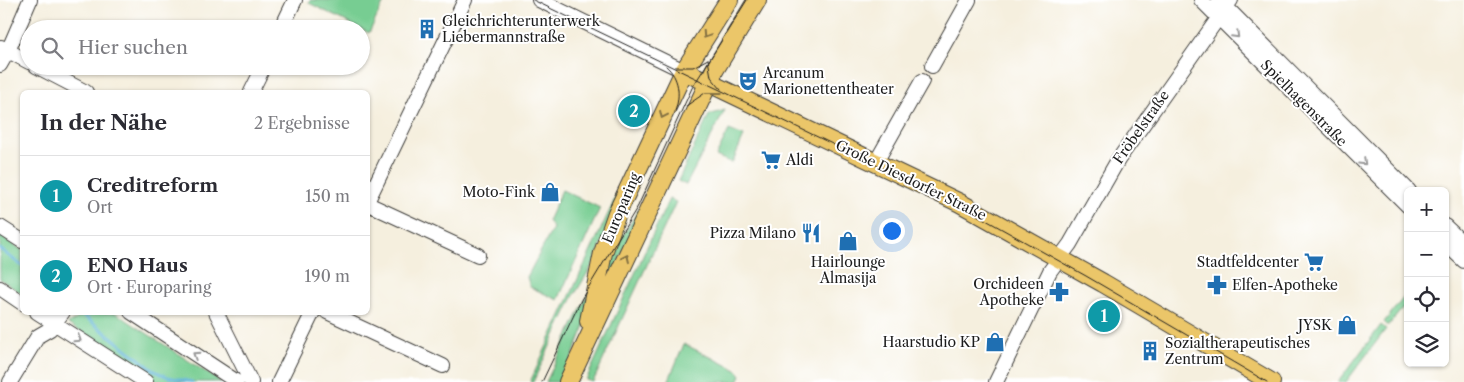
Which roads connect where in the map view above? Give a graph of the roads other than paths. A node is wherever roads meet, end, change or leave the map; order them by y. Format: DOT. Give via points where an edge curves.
graph roads {
  1 [pos="30,0"];
  2 [pos="295,0"];
  3 [pos="465,0"];
  4 [pos="539,0"];
  5 [pos="729,0"];
  6 [pos="757,0"];
  7 [pos="969,0"];
  8 [pos="1202,0"];
  9 [pos="1224,6"];
  10 [pos="285,20"];
  11 [pos="4,49"];
  12 [pos="20,57"];
  13 [pos="0,65"];
  14 [pos="932,66"];
  15 [pos="684,71"];
  16 [pos="53,75"];
  17 [pos="260,75"];
  18 [pos="922,81"];
  19 [pos="708,83"];
  20 [pos="82,90"];
  21 [pos="252,90"];
  22 [pos="876,162"];
  23 [pos="1406,187"];
  24 [pos="370,198"];
  25 [pos="1404,202"];
  26 [pos="370,203"];
  27 [pos="0,227"];
  28 [pos="1449,230"];
  29 [pos="20,240"];
  30 [pos="1464,244"];
  31 [pos="1449,247"];
  32 [pos="478,255"];
  33 [pos="1058,258"];
  34 [pos="1464,261"];
  35 [pos="0,288"];
  36 [pos="20,302"];
  37 [pos="136,315"];
  38 [pos="218,315"];
  39 [pos="312,315"];
  40 [pos="334,315"];
  41 [pos="58,318"];
  42 [pos="582,353"];
  43 [pos="444,366"];
  44 [pos="10,382"];
  45 [pos="146,382"];
  46 [pos="237,382"];
  47 [pos="251,382"];
  48 [pos="279,382"];
  49 [pos="568,382"];
  50 [pos="996,382"];
  51 [pos="1271,382"];
  1 -- 11 [label="street"];
  2 -- 10 [label="street"];
  3 -- 24 [label="street"];
  4 -- 15 [label="street, Große Diesdorfer Straße"];
  5 -- 15 [label="main road, Europaring, one-way"];
  6 -- 19 [label="main road, Europaring" via="721,56"];
  7 -- 14 [label="street"];
  8 -- 9 [label="street, Spielhagenstraße"];
  9 -- 23 [label="street, Spielhagenstraße"];
  9 -- 25 [label="street, Spielhagenstraße, one-way"];
  9 -- 33 [label="street, Fröbelstraße" via="1136,131 1071,242"];
  11 -- 12 [label="street"];
  11 -- 13 [label="street"];
  15 -- 19 [label="main road, Große Diesdorfer Straße"];
  15 -- 42 [label="main road, Europaring, one-way" via="609,233"];
  16 -- 20 [label="street"];
  17 -- 21 [label="street"];
  18 -- 22 [label="street"];
  19 -- 22 [label="main road, Große Diesdorfer Straße"];
  42 -- 19 [label="main road, Europaring, one-way"];
  22 -- 33 [label="main road, Große Diesdorfer Straße"];
  26 -- 32 [label="street"];
  27 -- 29 [label="street"];
  28 -- 30 [label="street"];
  31 -- 34 [label="street"];
  33 -- 50 [label="street, Fröbelstraße"];
  33 -- 51 [label="main road, Große Diesdorfer Straße"];
  35 -- 36 [label="street"];
  46 -- 37 [label="street, one-way"];
  38 -- 47 [label="street"];
  39 -- 48 [label="street"];
  40 -- 43 [label="street"];
  41 -- 44 [label="street" via="38,336"];
  41 -- 45 [label="street, one-way"];
  42 -- 49 [label="main road, Europaring"];
}
